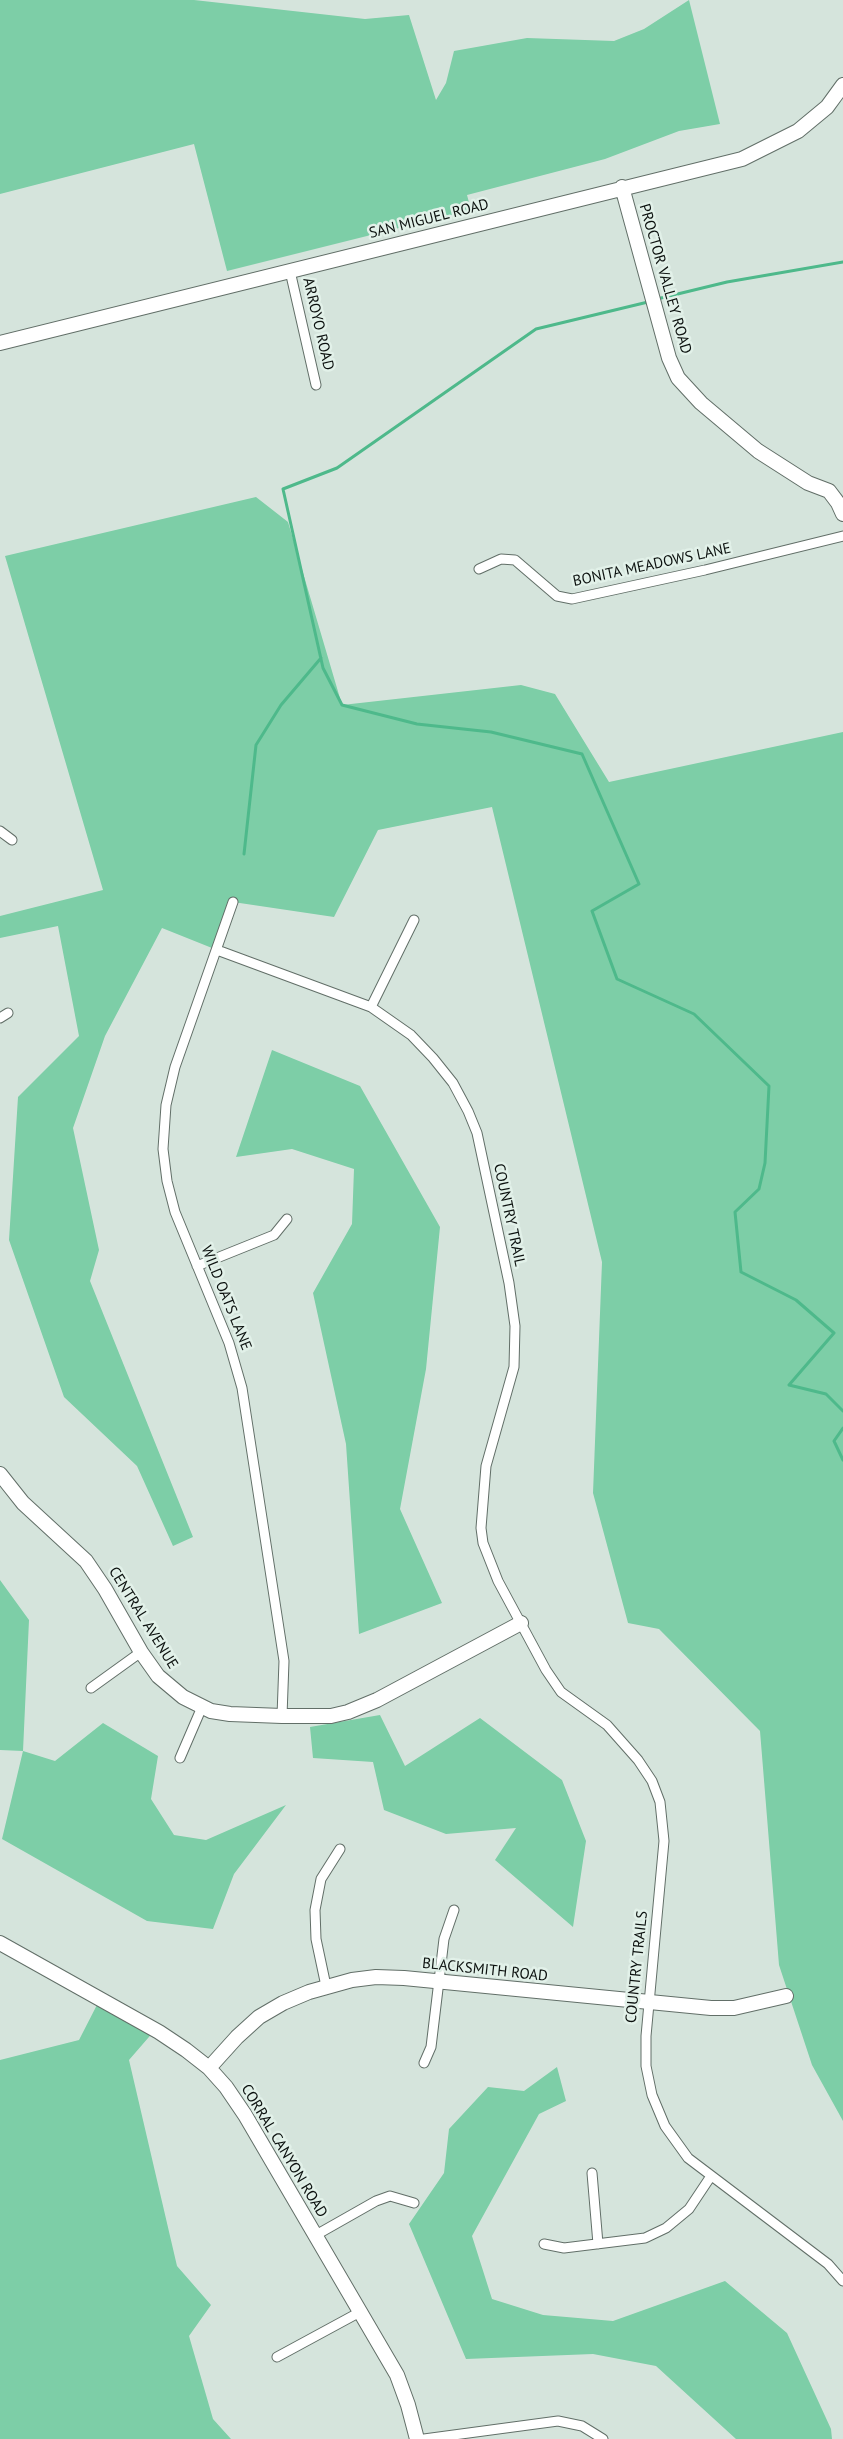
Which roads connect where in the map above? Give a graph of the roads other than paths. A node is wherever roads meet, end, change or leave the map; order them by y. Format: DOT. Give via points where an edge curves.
graph roads {
  1 [pos="843,85"];
  2 [pos="622,188"];
  3 [pos="290,271"];
  4 [pos="0,343"];
  5 [pos="316,385"];
  6 [pos="836,493"];
  7 [pos="843,514"];
  8 [pos="843,536"];
  9 [pos="479,569"];
  10 [pos="0,831"];
  11 [pos="12,840"];
  12 [pos="233,902"];
  13 [pos="414,920"];
  14 [pos="217,950"];
  15 [pos="370,1007"];
  16 [pos="287,1219"];
  17 [pos="197,1266"];
  18 [pos="2,1481"];
  19 [pos="520,1623"];
  20 [pos="141,1652"];
  21 [pos="91,1688"];
  22 [pos="202,1707"];
  23 [pos="282,1716"];
  24 [pos="180,1758"];
  25 [pos="340,1849"];
  26 [pos="454,1910"];
  27 [pos="0,1943"];
  28 [pos="439,1982"];
  29 [pos="326,1986"];
  30 [pos="786,1996"];
  31 [pos="650,2003"];
  32 [pos="424,2063"];
  33 [pos="209,2068"];
  34 [pos="592,2173"];
  35 [pos="711,2176"];
  36 [pos="414,2203"];
  37 [pos="316,2235"];
  38 [pos="544,2244"];
  39 [pos="598,2244"];
  40 [pos="843,2281"];
  41 [pos="360,2312"];
  42 [pos="277,2357"];
  43 [pos="417,2439"];
  44 [pos="424,2439"];
  45 [pos="603,2439"];
  1 -- 2 [label="street, SAN MIGUEL ROAD" via="827,107 798,131 742,159"];
  2 -- 3 [label="street, SAN MIGUEL ROAD"];
  2 -- 6 [label="street, PROCTOR VALLEY ROAD" via="678,378 758,451 808,483"];
  3 -- 4 [label="street, SAN MIGUEL ROAD"];
  3 -- 5 [label="street, ARROYO ROAD"];
  6 -- 7 [label="street, PROCTOR VALLEY ROAD"];
  8 -- 9 [label="street, BONITA MEADOWS LANE" via="572,599 557,596 515,560 501,559"];
  10 -- 11 [label="street"];
  12 -- 14 [label="street, WILD OATS LANE"];
  13 -- 15 [label="street"];
  14 -- 15 [label="street, COUNTRY TRAIL"];
  14 -- 17 [label="street, WILD OATS LANE" via="175,1067 164,1133 170,1197"];
  15 -- 19 [label="street, COUNTRY TRAIL" via="411,1035 434,1058 461,1097 477,1132 508,1283 516,1354 486,1466 481,1528 498,1581"];
  16 -- 17 [label="street" via="274,1235"];
  17 -- 23 [label="street, WILD OATS LANE" via="229,1343 242,1388 284,1661"];
  18 -- 20 [label="street, CENTRAL AVENUE" via="86,1561"];
  19 -- 23 [label="street, CENTRAL AVENUE" via="358,1709 331,1716"];
  19 -- 31 [label="street, COUNTRY TRAILS" via="561,1692 607,1725 644,1767 658,1793 664,1841"];
  20 -- 21 [label="street"];
  20 -- 22 [label="street, CENTRAL AVENUE" via="165,1684"];
  22 -- 23 [label="street, CENTRAL AVENUE" via="230,1714"];
  22 -- 24 [label="street"];
  25 -- 29 [label="street" via="321,1879 315,1910 315,1938"];
  26 -- 28 [label="street" via="444,1939"];
  27 -- 33 [label="street, CORRAL CANYON ROAD" via="159,2032"];
  28 -- 29 [label="street, BLACKSMITH ROAD" via="376,1977"];
  28 -- 31 [label="street, BLACKSMITH ROAD"];
  28 -- 32 [label="street" via="431,2047"];
  29 -- 33 [label="street, BLACKSMITH ROAD" via="283,2002 259,2017"];
  30 -- 31 [label="street, BLACKSMITH ROAD" via="734,2008"];
  31 -- 35 [label="street, COUNTRY TRAILS" via="646,2059 657,2109 683,2152"];
  33 -- 37 [label="street, CORRAL CANYON ROAD" via="245,2115"];
  34 -- 39 [label="street"];
  35 -- 39 [label="street" via="689,2209 666,2228 645,2238"];
  35 -- 40 [label="street, COUNTRY TRAILS" via="828,2264"];
  36 -- 37 [label="street" via="390,2196"];
  37 -- 41 [label="street, CORRAL CANYON ROAD"];
  38 -- 39 [label="street" via="564,2248"];
  41 -- 42 [label="street"];
  41 -- 43 [label="street, CORRAL CANYON ROAD" via="400,2382"];
  44 -- 45 [label="street" via="558,2421 582,2426"];
}
